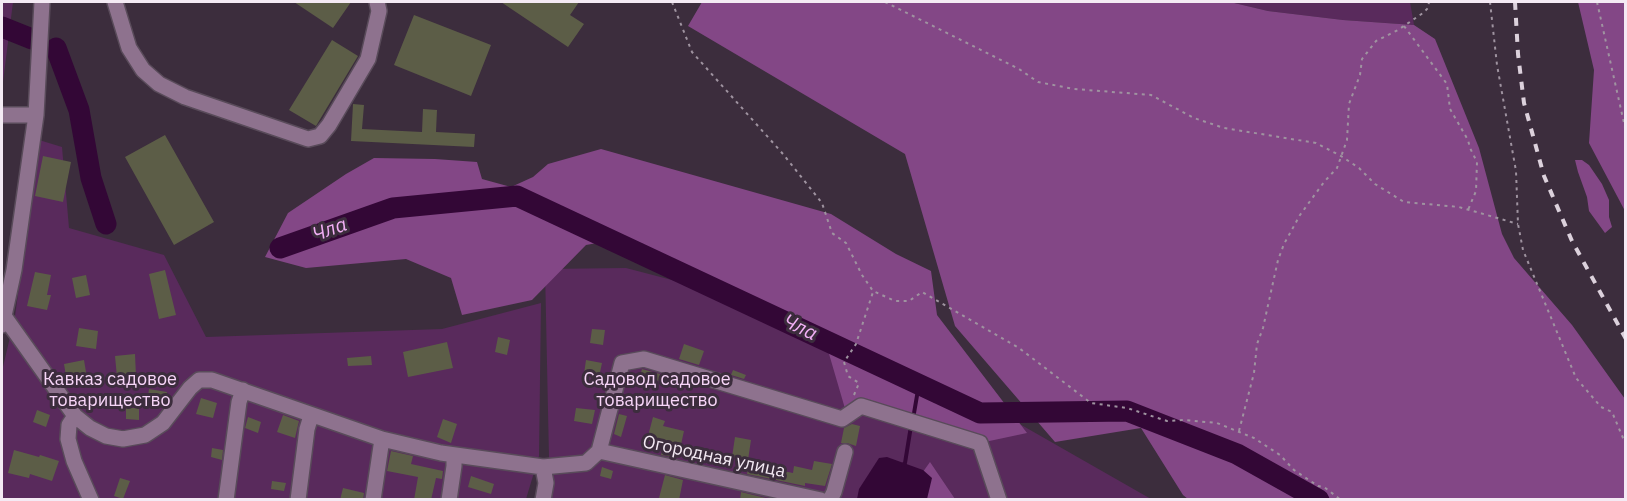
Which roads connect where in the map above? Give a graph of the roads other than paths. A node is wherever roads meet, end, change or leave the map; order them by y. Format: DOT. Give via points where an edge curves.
graph roads {
  1 [pos="42,2"];
  2 [pos="115,2"];
  3 [pos="377,2"];
  4 [pos="2,115"];
  5 [pos="36,115"];
  6 [pos="8,269"];
  7 [pos="3,323"];
  8 [pos="243,390"];
  9 [pos="75,416"];
  10 [pos="311,416"];
  11 [pos="382,440"];
  12 [pos="598,452"];
  13 [pos="844,452"];
  14 [pos="454,455"];
  15 [pos="543,467"];
  16 [pos="91,500"];
  17 [pos="226,500"];
  18 [pos="298,500"];
  19 [pos="373,500"];
  20 [pos="449,500"];
  21 [pos="543,500"];
  22 [pos="821,500"];
  23 [pos="830,500"];
  24 [pos="999,500"];
  1 -- 5 [label="street"];
  2 -- 3 [label="street" via="129,48 143,70 159,84 186,98 308,139 320,136 329,125 368,59"];
  4 -- 5 [label="street"];
  5 -- 6 [label="street"];
  6 -- 7 [label="street"];
  7 -- 9 [label="street"];
  8 -- 9 [label="street" via="199,380 163,423 145,435 123,439 106,436"];
  8 -- 10 [label="street"];
  8 -- 17 [label="street"];
  9 -- 16 [label="street" via="68,439"];
  10 -- 11 [label="street"];
  10 -- 18 [label="street"];
  11 -- 14 [label="street"];
  11 -- 19 [label="street"];
  12 -- 15 [label="street" via="586,463"];
  12 -- 22 [label="street, Огородная улица"];
  12 -- 24 [label="street" via="622,363 644,359 842,419 861,406 980,443"];
  13 -- 23 [label="street"];
  14 -- 15 [label="street"];
  14 -- 20 [label="street"];
  15 -- 21 [label="street"];
}
